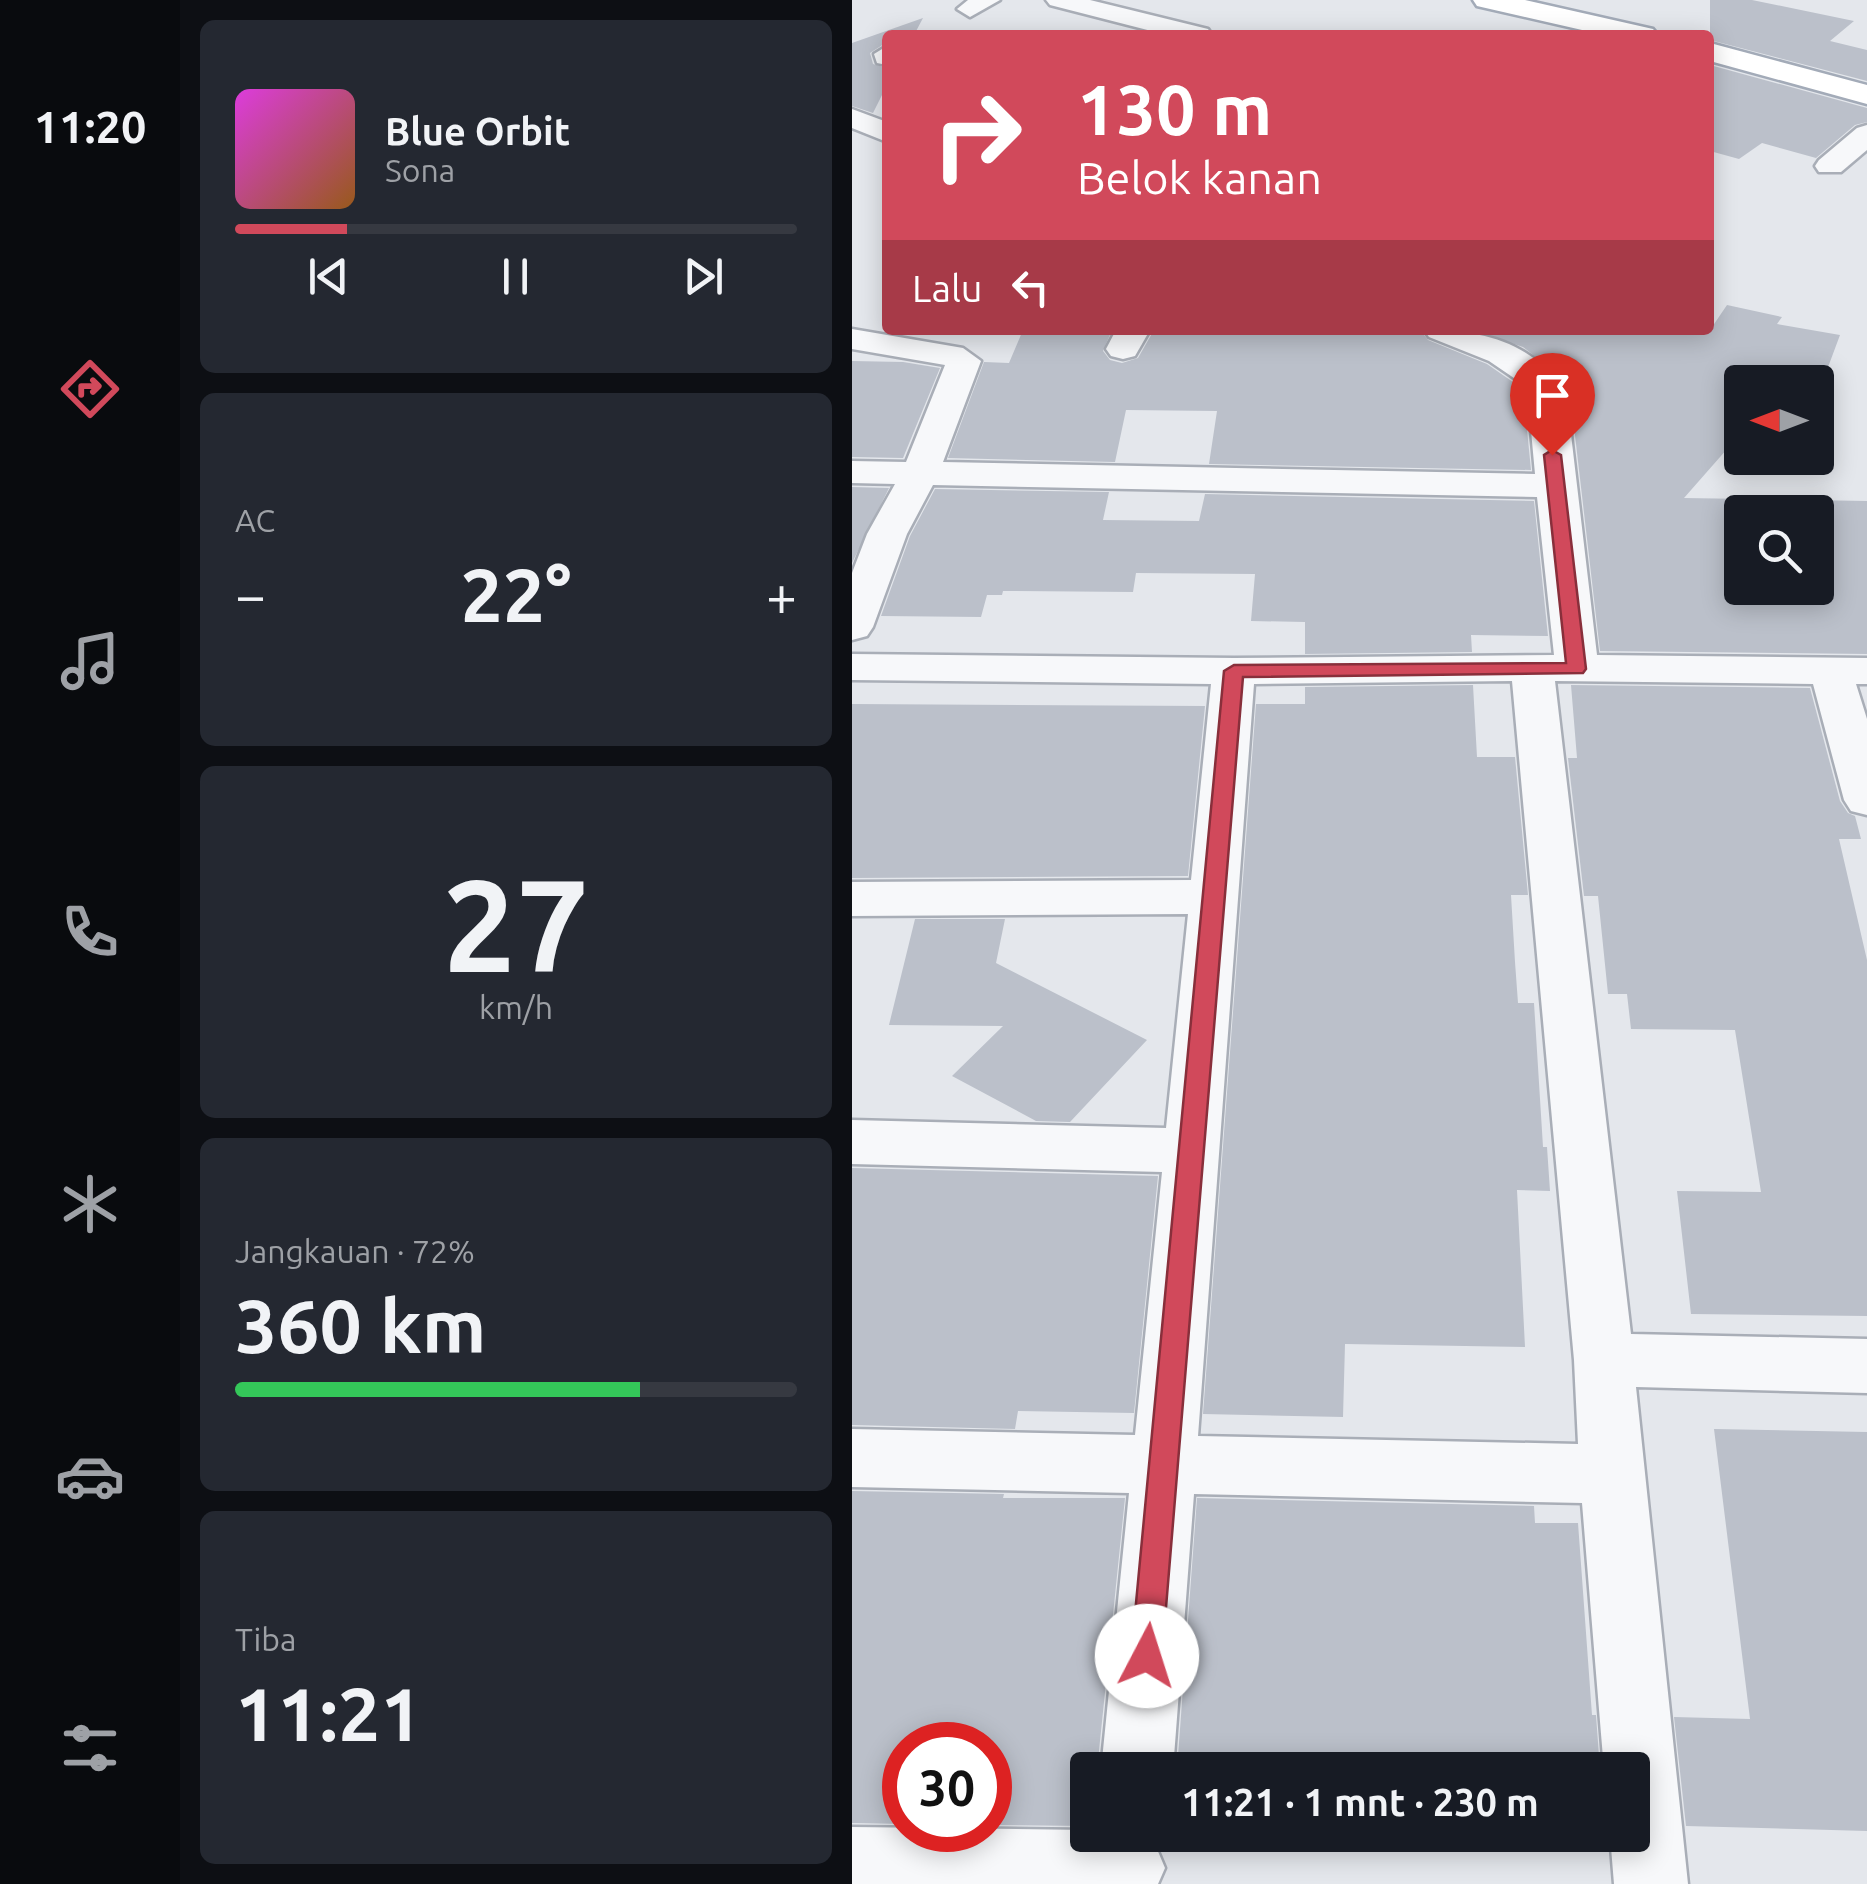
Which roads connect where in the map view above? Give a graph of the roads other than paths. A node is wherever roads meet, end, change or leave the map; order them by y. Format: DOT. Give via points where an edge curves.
graph roads {
  1 [pos="1059,0"];
  2 [pos="1185,0"];
  3 [pos="1487,0"];
  4 [pos="1150,23"];
  5 [pos="1179,30"];
  6 [pos="1621,30"];
  7 [pos="1714,55"];
  8 [pos="1866,95"];
  9 [pos="852,118"];
  10 [pos="882,131"];
  11 [pos="1866,134"];
  12 [pos="1830,166"];
  13 [pos="1452,335"];
  14 [pos="852,339"];
  15 [pos="852,472"];
  16 [pos="921,472"];
  17 [pos="1555,486"];
  18 [pos="852,628"];
  19 [pos="852,667"];
  20 [pos="1554,668"];
  21 [pos="1234,671"];
  22 [pos="1849,671"];
  23 [pos="1866,800"];
  24 [pos="1214,897"];
  25 [pos="852,900"];
  26 [pos="852,1142"];
  27 [pos="1191,1151"];
  28 [pos="1604,1360"];
  29 [pos="1866,1366"];
  30 [pos="852,1458"];
  31 [pos="1163,1466"];
  32 [pos="1611,1474"];
  33 [pos="1139,1752"];
  34 [pos="1129,1862"];
  35 [pos="852,1864"];
  36 [pos="1650,1884"];
  1 -- 4 [label="street"];
  2 -- 4 [label="street"];
  3 -- 6 [label="main road"];
  4 -- 5 [label="street"];
  7 -- 8 [label="main road"];
  9 -- 10 [label="street"];
  11 -- 12 [label="street"];
  13 -- 17 [label="street" via="1528,368 1544,382"];
  14 -- 16 [label="street" via="964,362"];
  15 -- 16 [label="street"];
  16 -- 17 [label="street"];
  16 -- 18 [label="street" via="888,534"];
  17 -- 20 [label="street"];
  19 -- 21 [label="street"];
  20 -- 21 [label="street"];
  20 -- 22 [label="street"];
  20 -- 28 [label="street"];
  21 -- 24 [label="street"];
  22 -- 23 [label="street"];
  24 -- 25 [label="street"];
  24 -- 27 [label="street"];
  26 -- 27 [label="street"];
  27 -- 31 [label="street"];
  28 -- 29 [label="street"];
  28 -- 32 [label="street"];
  30 -- 31 [label="street"];
  31 -- 32 [label="street"];
  31 -- 33 [label="street"];
  32 -- 36 [label="street"];
  34 -- 35 [label="street"];
}
